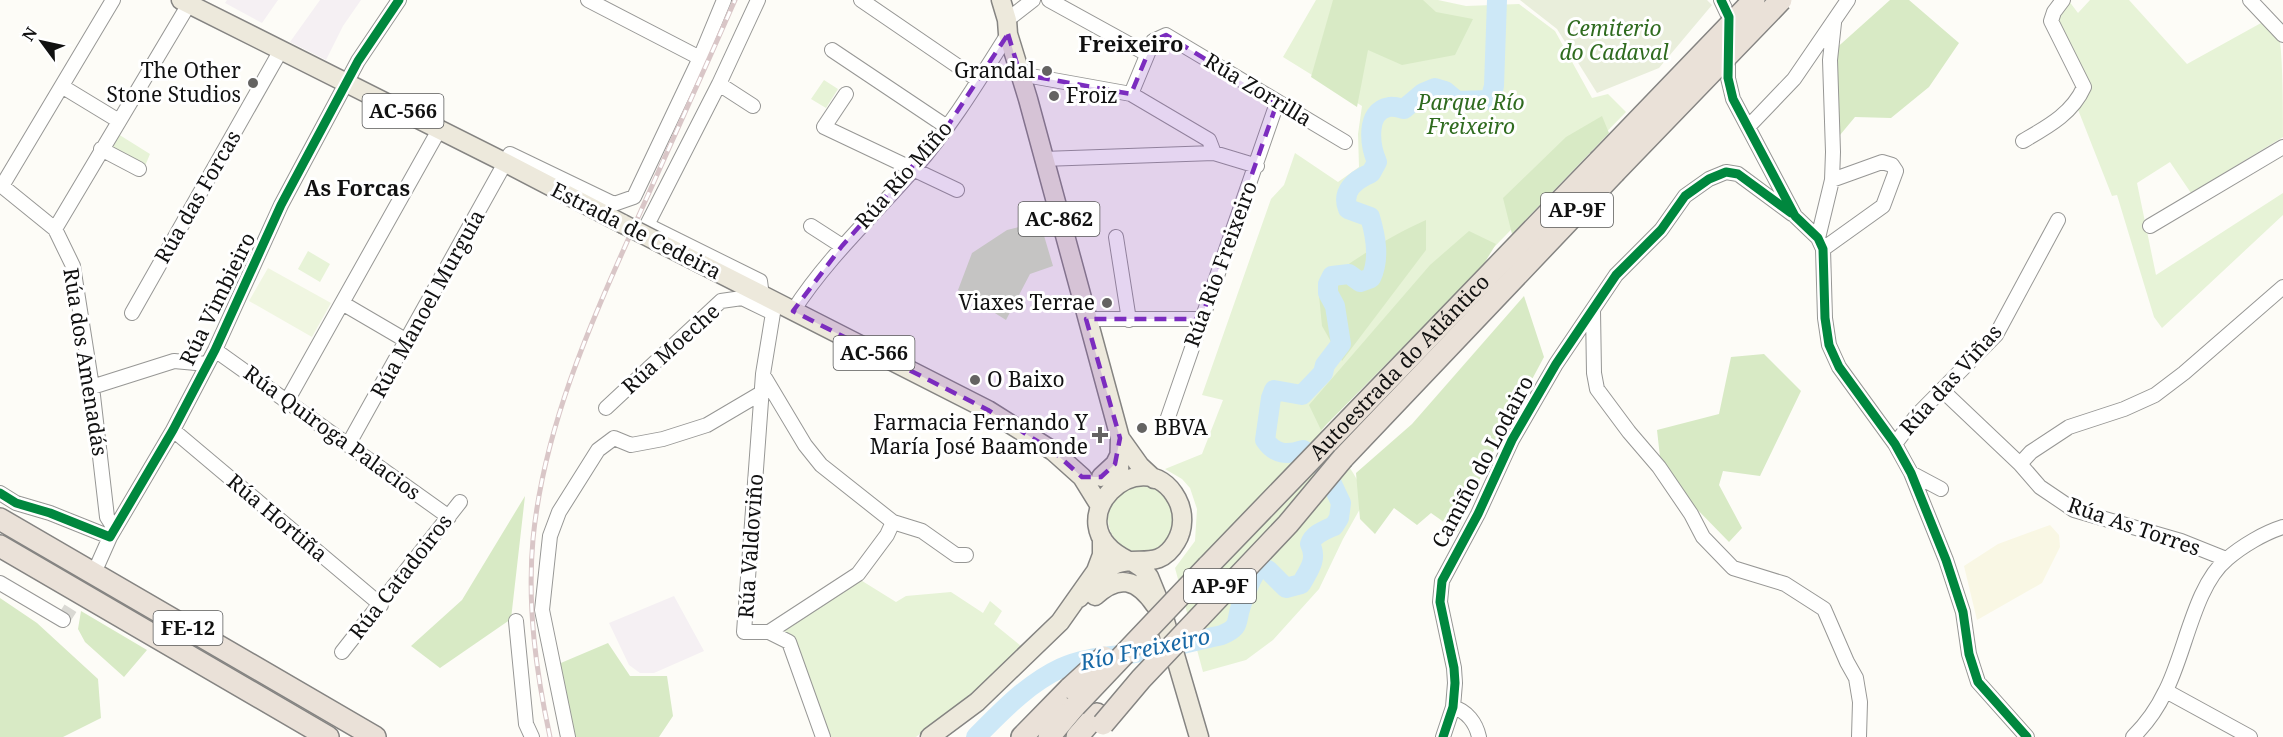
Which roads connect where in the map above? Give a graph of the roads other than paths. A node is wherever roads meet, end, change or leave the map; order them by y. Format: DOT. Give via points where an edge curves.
graph roads {
  1 [pos="113,0"];
  2 [pos="399,0"];
  3 [pos="588,0"];
  4 [pos="724,0"];
  5 [pos="759,0"];
  6 [pos="861,0"];
  7 [pos="1001,0"];
  8 [pos="1032,0"];
  9 [pos="1049,0"];
  10 [pos="1721,0"];
  11 [pos="1754,0"];
  12 [pos="1781,0"];
  13 [pos="1848,0"];
  14 [pos="2063,0"];
  15 [pos="2250,0"];
  16 [pos="185,2"];
  17 [pos="1834,23"];
  18 [pos="1007,27"];
  19 [pos="2283,34"];
  20 [pos="281,50"];
  21 [pos="832,50"];
  22 [pos="1147,54"];
  23 [pos="700,58"];
  24 [pos="1020,74"];
  25 [pos="978,80"];
  26 [pos="348,83"];
  27 [pos="719,84"];
  28 [pos="63,87"];
  29 [pos="846,94"];
  30 [pos="1131,94"];
  31 [pos="1277,103"];
  32 [pos="753,106"];
  33 [pos="119,121"];
  34 [pos="1749,126"];
  35 [pos="947,127"];
  36 [pos="439,130"];
  37 [pos="2023,141"];
  38 [pos="1345,142"];
  39 [pos="2283,147"];
  40 [pos="101,149"];
  41 [pos="1214,153"];
  42 [pos="1043,159"];
  43 [pos="506,163"];
  44 [pos="1257,166"];
  45 [pos="1606,167"];
  46 [pos="139,169"];
  47 [pos="915,169"];
  48 [pos="1832,180"];
  49 [pos="957,190"];
  50 [pos="1795,216"];
  51 [pos="2058,220"];
  52 [pos="811,226"];
  53 [pos="2150,226"];
  54 [pos="55,229"];
  55 [pos="1116,237"];
  56 [pos="1821,243"];
  57 [pos="842,246"];
  58 [pos="1508,268"];
  59 [pos="2283,287"];
  60 [pos="342,303"];
  61 [pos="776,306"];
  62 [pos="1593,311"];
  63 [pos="132,313"];
  64 [pos="1201,319"];
  65 [pos="1086,320"];
  66 [pos="1129,320"];
  67 [pos="407,341"];
  68 [pos="215,350"];
  69 [pos="207,364"];
  70 [pos="763,374"];
  71 [pos="92,387"];
  72 [pos="1942,390"];
  73 [pos="763,392"];
  74 [pos="287,401"];
  75 [pos="606,408"];
  76 [pos="1165,426"];
  77 [pos="173,430"];
  78 [pos="1894,444"];
  79 [pos="348,445"];
  80 [pos="1120,446"];
  81 [pos="2020,464"];
  82 [pos="1911,473"];
  83 [pos="1082,477"];
  84 [pos="1154,479"];
  85 [pos="1113,481"];
  86 [pos="1941,489"];
  87 [pos="0,494"];
  88 [pos="460,502"];
  89 [pos="1100,506"];
  90 [pos="449,517"];
  91 [pos="0,519"];
  92 [pos="893,522"];
  93 [pos="2283,527"];
  94 [pos="112,532"];
  95 [pos="1102,537"];
  96 [pos="0,546"];
  97 [pos="1167,553"];
  98 [pos="966,555"];
  99 [pos="2226,559"];
  100 [pos="1130,561"];
  101 [pos="98,564"];
  102 [pos="0,583"];
  103 [pos="1079,598"];
  104 [pos="381,605"];
  105 [pos="1162,611"];
  106 [pos="63,620"];
  107 [pos="516,621"];
  108 [pos="1060,622"];
  109 [pos="770,633"];
  110 [pos="342,652"];
  111 [pos="2166,691"];
  112 [pos="1073,697"];
  113 [pos="1453,707"];
  114 [pos="1098,725"];
  115 [pos="328,737"];
  116 [pos="375,737"];
  117 [pos="532,737"];
  118 [pos="568,737"];
  119 [pos="823,737"];
  120 [pos="930,737"];
  121 [pos="1022,737"];
  122 [pos="1049,737"];
  123 [pos="1077,737"];
  124 [pos="1199,737"];
  125 [pos="1443,737"];
  126 [pos="1479,737"];
  127 [pos="1859,737"];
  128 [pos="2028,737"];
  129 [pos="2133,737"];
  130 [pos="2250,737"];
  1 -- 28 [label="street"];
  2 -- 26 [label="street, Rúa Vimbieiro"];
  3 -- 23 [label="street"];
  4 -- 23 [label="street"];
  5 -- 27 [label="street"];
  6 -- 25 [label="street"];
  7 -- 18 [label="main road, AC-862"];
  8 -- 18 [label="street, Rúa Río Miño"];
  9 -- 22 [label="street"];
  10 -- 34 [label="street" via="1729,17 1728,78"];
  11 -- 45 [label="highway, Autoestrada do Atlántico / AP-9F, bridge"];
  12 -- 45 [label="highway, Autoestrada do Atlántico / AP-9F, bridge"];
  13 -- 17 [label="street"];
  14 -- 37 [label="street" via="2051,21 2084,87 2068,111"];
  15 -- 19 [label="street"];
  16 -- 20 [label="main road, Estrada de Cedeira / AC-566"];
  16 -- 33 [label="street"];
  17 -- 34 [label="street" via="1794,79"];
  17 -- 48 [label="street" via="1830,60"];
  18 -- 24 [label="main road, AC-862"];
  18 -- 25 [label="street, Rúa Río Miño"];
  20 -- 26 [label="main road, Estrada de Cedeira / AC-566"];
  20 -- 63 [label="street, Rúa das Forcas"];
  21 -- 35 [label="street"];
  22 -- 30 [label="street"];
  22 -- 31 [label="street, Rúa Zorrilla" via="1154,41 1166,35"];
  23 -- 43 [label="street" via="634,197 614,204 510,154"];
  24 -- 30 [label="street"];
  24 -- 42 [label="main road, AC-862"];
  25 -- 35 [label="street, Rúa Río Miño"];
  26 -- 36 [label="main road, Estrada de Cedeira / AC-566"];
  26 -- 68 [label="street, Rúa Vimbieiro" via="281,205"];
  27 -- 32 [label="street"];
  27 -- 61 [label="street" via="647,225 760,281"];
  28 -- 33 [label="street"];
  28 -- 54 [label="street, Rúa dos Amenadás" via="2,186"];
  29 -- 47 [label="street" via="824,127"];
  30 -- 41 [label="street" via="1209,140"];
  31 -- 38 [label="street, Rúa Zorrilla"];
  31 -- 44 [label="street, Rúa Rio Freixeiro"];
  33 -- 40 [label="street"];
  34 -- 50 [label="street"];
  35 -- 47 [label="street, Rúa Río Miño"];
  36 -- 43 [label="main road, Estrada de Cedeira / AC-566"];
  36 -- 60 [label="street"];
  39 -- 53 [label="street"];
  40 -- 46 [label="street"];
  40 -- 54 [label="street"];
  41 -- 42 [label="street"];
  41 -- 44 [label="street"];
  42 -- 65 [label="main road, AC-862"];
  43 -- 61 [label="main road, Estrada de Cedeira / AC-566, bridge"];
  43 -- 67 [label="street, Rúa Manoel Murguía"];
  44 -- 64 [label="street, Rúa Rio Freixeiro"];
  45 -- 58 [label="highway, Autoestrada do Atlántico / AP-9F"];
  47 -- 49 [label="street"];
  47 -- 57 [label="street, Rúa Río Miño"];
  48 -- 56 [label="street"];
  48 -- 56 [label="street" via="1882,162 1896,171 1883,206"];
  50 -- 56 [label="street"];
  50 -- 62 [label="street, Camiño do Lodairo" via="1738,174 1726,172 1709,179 1685,196 1661,230 1616,275"];
  51 -- 72 [label="street, Rúa das Viñas" via="1996,335"];
  52 -- 57 [label="street"];
  54 -- 71 [label="street, Rúa dos Amenadás" via="73,266"];
  55 -- 66 [label="street"];
  56 -- 78 [label="street" via="1829,345 1839,367"];
  57 -- 61 [label="street, Rúa Río Miño" via="805,292"];
  58 -- 112 [label="highway, Autoestrada do Atlántico / AP-9F, bridge" via="1327,442 1208,566 1153,612"];
  58 -- 114 [label="highway, Autoestrada do Atlántico / AP-9F, bridge" via="1343,458"];
  59 -- 81 [label="street" via="2155,395 2069,427"];
  60 -- 67 [label="street"];
  60 -- 74 [label="street"];
  61 -- 70 [label="street, Rúa Valdoviño"];
  61 -- 75 [label="street, Rúa Moeche" via="742,298 721,301"];
  61 -- 83 [label="main road, Estrada de Cedeira / AC-566" via="988,410 1053,451"];
  62 -- 113 [label="street, Camiño do Lodairo" via="1517,431 1478,514 1444,573 1440,595 1454,668"];
  62 -- 127 [label="street" via="1597,389 1659,467 1703,537 1733,568 1785,584 1824,609 1856,678"];
  64 -- 66 [label="street"];
  64 -- 76 [label="street, Rúa Rio Freixeiro"];
  65 -- 66 [label="street"];
  65 -- 80 [label="main road, AC-862"];
  67 -- 79 [label="street, Rúa Manoel Murguía"];
  68 -- 69 [label="street, Rúa Vimbieiro"];
  68 -- 74 [label="street, Rúa Quiroga Palacios"];
  69 -- 71 [label="street" via="174,361"];
  69 -- 77 [label="street, Rúa Vimbieiro"];
  70 -- 73 [label="street, Rúa Valdoviño"];
  70 -- 92 [label="street" via="821,465"];
  71 -- 94 [label="street, Rúa dos Amenadás"];
  72 -- 78 [label="street, Rúa das Viñas"];
  72 -- 81 [label="street, Rúa As Torres"];
  73 -- 109 [label="street, Rúa Valdoviño" via="744,632"];
  73 -- 118 [label="street" via="707,425 663,439 631,445 614,438 598,450 559,512 550,536 542,610"];
  74 -- 79 [label="street, Rúa Quiroga Palacios"];
  77 -- 94 [label="street, Rúa Vimbieiro"];
  77 -- 104 [label="street, Rúa Hortiña"];
  78 -- 82 [label="street"];
  79 -- 90 [label="street, Rúa Quiroga Palacios"];
  80 -- 84 [label="main road, AC-862"];
  80 -- 85 [label="main road, AC-862" via="1119,473"];
  81 -- 99 [label="street, Rúa As Torres" via="2040,488 2074,510 2181,541"];
  82 -- 86 [label="street"];
  82 -- 128 [label="street" via="1964,612 1969,654 1978,682"];
  83 -- 85 [label="main road"];
  83 -- 89 [label="main road, AC-566"];
  84 -- 85 [label="main road" via="1133,477"];
  84 -- 97 [label="main road, AC-862" via="1174,494 1182,512 1181,531"];
  85 -- 89 [label="main road, AC-862"];
  87 -- 94 [label="street" via="16,503"];
  88 -- 90 [label="street, Rúa Catadoiros"];
  89 -- 95 [label="main road"];
  90 -- 104 [label="street, Rúa Catadoiros"];
  91 -- 116 [label="highway, FE-12"];
  92 -- 98 [label="street" via="922,531 956,555"];
  92 -- 109 [label="street, Rúa Valdoviño" via="858,574"];
  93 -- 99 [label="street"];
  94 -- 101 [label="street, Rúa Vimbieiro"];
  95 -- 100 [label="main road, AC-862" via="1108,547"];
  95 -- 103 [label="main road" via="1102,555 1096,571"];
  96 -- 115 [label="highway, FE-12"];
  97 -- 100 [label="main road" via="1145,562"];
  97 -- 105 [label="main road, AC-862" via="1160,579"];
  99 -- 111 [label="street" via="2200,601"];
  100 -- 103 [label="main road" via="1113,566"];
  100 -- 105 [label="main road, AC-862" via="1149,578"];
  102 -- 106 [label="street"];
  103 -- 108 [label="main road"];
  104 -- 110 [label="street, Rúa Catadoiros"];
  105 -- 108 [label="main road" via="1142,588 1117,582 1103,589 1080,612"];
  105 -- 124 [label="main road, AC-862, bridge"];
  107 -- 117 [label="street" via="526,724"];
  108 -- 120 [label="main road" via="977,702"];
  109 -- 119 [label="street" via="789,642"];
  111 -- 129 [label="street" via="2148,722"];
  111 -- 130 [label="street"];
  112 -- 121 [label="highway"];
  112 -- 122 [label="highway"];
  113 -- 125 [label="street, Camiño do Lodairo"];
  113 -- 126 [label="street" via="1470,717"];
  114 -- 123 [label="highway, Autoestrada do Atlántico / AP-9F"];
}
